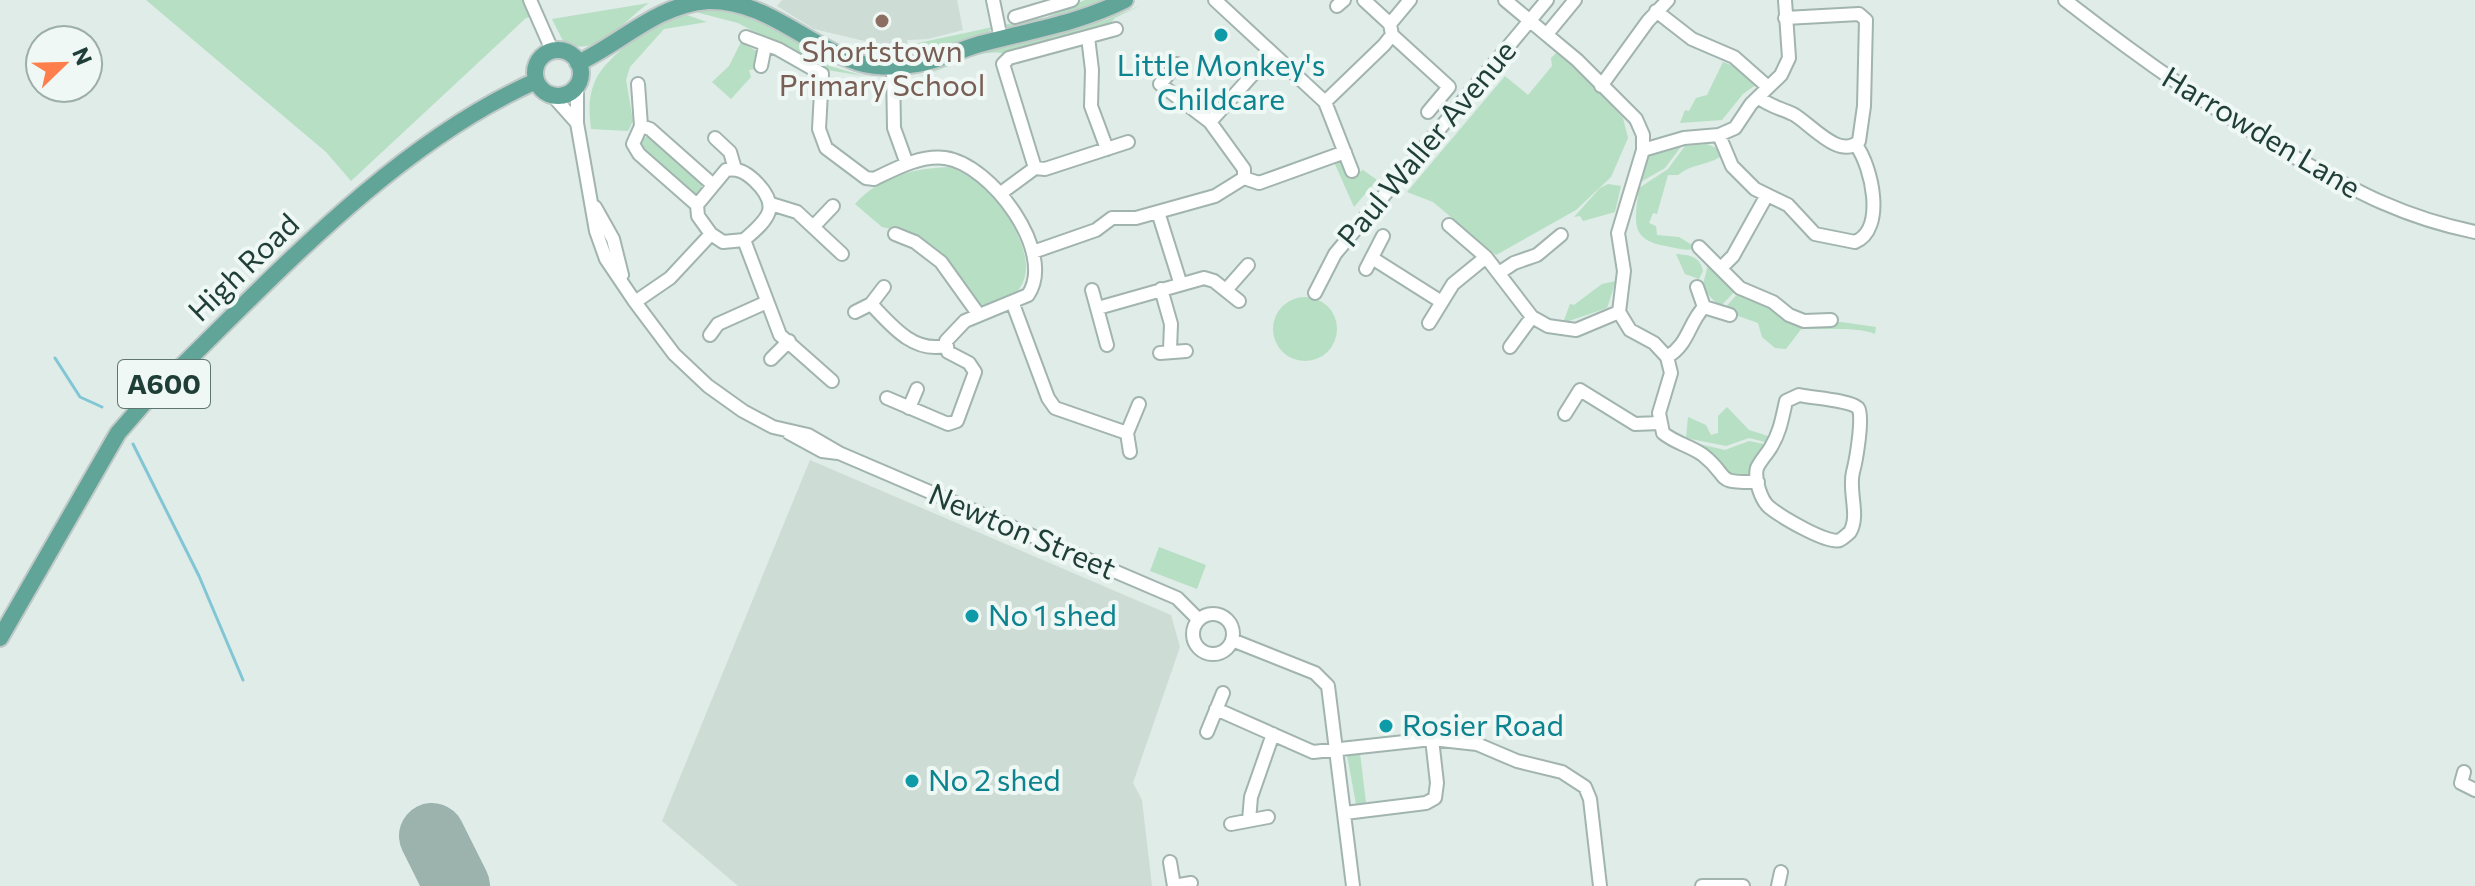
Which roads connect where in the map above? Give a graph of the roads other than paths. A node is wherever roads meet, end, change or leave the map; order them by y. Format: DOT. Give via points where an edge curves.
graph roads {
  1 [pos="530,0"];
  2 [pos="993,0"];
  3 [pos="1070,0"];
  4 [pos="1125,0"];
  5 [pos="1215,0"];
  6 [pos="1364,0"];
  7 [pos="1410,0"];
  8 [pos="1505,0"];
  9 [pos="1547,0"];
  10 [pos="1575,0"];
  11 [pos="1668,0"];
  12 [pos="1785,0"];
  13 [pos="2065,0"];
  14 [pos="1656,11"];
  15 [pos="1015,17"];
  16 [pos="1785,18"];
  17 [pos="1530,20"];
  18 [pos="1116,29"];
  19 [pos="1391,30"];
  20 [pos="1547,34"];
  21 [pos="746,37"];
  22 [pos="1088,37"];
  23 [pos="1001,39"];
  24 [pos="765,46"];
  25 [pos="552,50"];
  26 [pos="1272,53"];
  27 [pos="578,63"];
  28 [pos="1177,64"];
  29 [pos="761,66"];
  30 [pos="893,66"];
  31 [pos="536,81"];
  32 [pos="577,84"];
  33 [pos="638,84"];
  34 [pos="1601,86"];
  35 [pos="1768,87"];
  36 [pos="552,95"];
  37 [pos="1758,97"];
  38 [pos="1325,102"];
  39 [pos="1428,112"];
  40 [pos="1210,122"];
  41 [pos="577,123"];
  42 [pos="641,126"];
  43 [pos="1719,135"];
  44 [pos="715,138"];
  45 [pos="1128,142"];
  46 [pos="1856,145"];
  47 [pos="1107,149"];
  48 [pos="1643,150"];
  49 [pos="1345,152"];
  50 [pos="907,164"];
  51 [pos="1035,168"];
  52 [pos="735,169"];
  53 [pos="1352,171"];
  54 [pos="1244,178"];
  55 [pos="712,184"];
  56 [pos="1001,193"];
  57 [pos="1767,195"];
  58 [pos="771,204"];
  59 [pos="697,205"];
  60 [pos="833,206"];
  61 [pos="1158,212"];
  62 [pos="1449,225"];
  63 [pos="813,227"];
  64 [pos="2475,232"];
  65 [pos="711,234"];
  66 [pos="895,234"];
  67 [pos="1561,235"];
  68 [pos="1383,236"];
  69 [pos="744,240"];
  70 [pos="1699,247"];
  71 [pos="1033,252"];
  72 [pos="842,254"];
  73 [pos="1486,257"];
  74 [pos="1248,265"];
  75 [pos="1721,268"];
  76 [pos="1499,273"];
  77 [pos="1180,282"];
  78 [pos="884,287"];
  79 [pos="1697,287"];
  80 [pos="1161,289"];
  81 [pos="1092,290"];
  82 [pos="1226,290"];
  83 [pos="1315,293"];
  84 [pos="1239,301"];
  85 [pos="1440,301"];
  86 [pos="635,302"];
  87 [pos="767,302"];
  88 [pos="871,304"];
  89 [pos="1013,304"];
  90 [pos="1704,307"];
  91 [pos="1098,308"];
  92 [pos="855,312"];
  93 [pos="1619,312"];
  94 [pos="707,313"];
  95 [pos="979,315"];
  96 [pos="1730,315"];
  97 [pos="1532,317"];
  98 [pos="1831,320"];
  99 [pos="1429,323"];
  100 [pos="789,341"];
  101 [pos="1107,345"];
  102 [pos="945,346"];
  103 [pos="1510,347"];
  104 [pos="1186,351"];
  105 [pos="1667,357"];
  106 [pos="771,359"];
  107 [pos="832,381"];
  108 [pos="917,389"];
  109 [pos="887,398"];
  110 [pos="1139,404"];
  111 [pos="909,408"];
  112 [pos="1565,414"];
  113 [pos="1660,423"];
  114 [pos="1127,433"];
  115 [pos="1130,452"];
  116 [pos="1758,482"];
  117 [pos="1199,620"];
  118 [pos="0,638"];
  119 [pos="1232,640"];
  120 [pos="1223,693"];
  121 [pos="1216,709"];
  122 [pos="1207,732"];
  123 [pos="1273,734"];
  124 [pos="1432,739"];
  125 [pos="1337,749"];
  126 [pos="2475,790"];
  127 [pos="2448,791"];
  128 [pos="1345,813"];
  129 [pos="1268,817"];
  130 [pos="1249,820"];
  131 [pos="1231,824"];
  132 [pos="1170,862"];
  133 [pos="1781,872"];
  134 [pos="1191,883"];
  135 [pos="1174,886"];
  136 [pos="1353,886"];
  137 [pos="1600,886"];
  138 [pos="1702,886"];
  139 [pos="1743,886"];
  140 [pos="1778,886"];
  1 -- 25 [label="street"];
  2 -- 23 [label="street"];
  3 -- 15 [label="street"];
  4 -- 23 [label="main road"];
  5 -- 26 [label="street"];
  6 -- 19 [label="street"];
  7 -- 19 [label="street"];
  8 -- 17 [label="street"];
  9 -- 17 [label="street, Paul Waller Avenue"];
  10 -- 20 [label="street"];
  11 -- 14 [label="street"];
  12 -- 16 [label="street"];
  13 -- 64 [label="street, Harrowden Lane" via="2196,98 2364,196 2396,211"];
  14 -- 34 [label="street"];
  14 -- 35 [label="street" via="1692,39 1734,57"];
  16 -- 35 [label="street" via="1789,58"];
  16 -- 46 [label="street" via="1859,14 1866,20 1863,128"];
  17 -- 20 [label="street"];
  17 -- 83 [label="street, Paul Waller Avenue" via="1335,254"];
  18 -- 22 [label="street"];
  19 -- 38 [label="street"];
  19 -- 39 [label="street" via="1449,87"];
  20 -- 34 [label="street"];
  21 -- 24 [label="street"];
  22 -- 47 [label="street" via="1091,106"];
  22 -- 51 [label="street" via="1003,64"];
  23 -- 30 [label="main road" via="922,63"];
  24 -- 29 [label="street"];
  24 -- 50 [label="street" via="822,74 819,129 826,148 866,178"];
  25 -- 27 [label="main road" via="570,53"];
  25 -- 31 [label="main road" via="536,66"];
  26 -- 38 [label="street"];
  26 -- 40 [label="street"];
  27 -- 30 [label="main road" via="671,8 700,2 742,4 772,15 843,57 870,67"];
  27 -- 32 [label="main road"];
  28 -- 40 [label="street" via="1160,84"];
  30 -- 50 [label="street" via="894,128"];
  31 -- 36 [label="main road"];
  31 -- 118 [label="main road, High Road / A600" via="471,112 415,150 145,402 118,433"];
  32 -- 36 [label="main road"];
  32 -- 41 [label="street, Newton Street"];
  33 -- 42 [label="street"];
  34 -- 48 [label="street" via="1636,119"];
  35 -- 37 [label="street"];
  36 -- 41 [label="street"];
  37 -- 43 [label="street" via="1735,128"];
  37 -- 46 [label="street" via="1809,124 1827,140"];
  38 -- 49 [label="street"];
  40 -- 54 [label="street" via="1244,169"];
  41 -- 86 [label="street, Newton Street" via="593,205 613,239 622,279"];
  42 -- 55 [label="street"];
  42 -- 59 [label="street" via="633,144 639,154"];
  43 -- 48 [label="street"];
  43 -- 57 [label="street" via="1732,166"];
  44 -- 52 [label="street" via="730,152"];
  45 -- 47 [label="street"];
  46 -- 57 [label="street" via="1872,196 1870,228 1863,239 1840,241 1815,234 1788,205"];
  47 -- 51 [label="street"];
  48 -- 93 [label="street" via="1618,233 1624,271"];
  49 -- 53 [label="street"];
  49 -- 54 [label="street" via="1259,183"];
  50 -- 56 [label="street" via="928,158 958,162"];
  51 -- 56 [label="street"];
  52 -- 55 [label="street" via="726,170"];
  52 -- 58 [label="street" via="769,194"];
  54 -- 61 [label="street" via="1215,196"];
  55 -- 59 [label="street"];
  56 -- 71 [label="street"];
  57 -- 75 [label="street"];
  58 -- 63 [label="street" via="787,206"];
  58 -- 69 [label="street" via="767,217"];
  59 -- 65 [label="street"];
  60 -- 63 [label="street"];
  61 -- 71 [label="street" via="1112,218 1096,230"];
  61 -- 77 [label="street"];
  62 -- 73 [label="street"];
  63 -- 72 [label="street"];
  65 -- 69 [label="street" via="723,242"];
  65 -- 86 [label="street" via="670,278"];
  66 -- 95 [label="street" via="941,262"];
  67 -- 76 [label="street" via="1537,255"];
  68 -- 85 [label="street" via="1369,264"];
  69 -- 87 [label="street"];
  70 -- 75 [label="street"];
  71 -- 89 [label="street" via="1038,267 1033,288"];
  73 -- 76 [label="street"];
  73 -- 85 [label="street"];
  74 -- 82 [label="street"];
  75 -- 98 [label="street" via="1740,288 1789,315 1804,321"];
  76 -- 97 [label="street"];
  77 -- 80 [label="street"];
  77 -- 82 [label="street" via="1204,278"];
  78 -- 88 [label="street"];
  79 -- 90 [label="street"];
  80 -- 91 [label="street"];
  80 -- 104 [label="street" via="1171,324 1165,352"];
  81 -- 91 [label="street"];
  82 -- 84 [label="street"];
  85 -- 99 [label="street"];
  86 -- 117 [label="street, Newton Street" via="674,354 743,411 822,451 839,453 1177,598"];
  87 -- 94 [label="street" via="714,329"];
  87 -- 100 [label="street" via="780,335"];
  88 -- 92 [label="street"];
  88 -- 102 [label="street" via="905,337 932,349"];
  89 -- 95 [label="street"];
  89 -- 114 [label="street" via="1055,408"];
  90 -- 96 [label="street"];
  90 -- 105 [label="street" via="1681,349"];
  91 -- 101 [label="street"];
  93 -- 97 [label="street" via="1576,330 1548,326"];
  93 -- 105 [label="street" via="1630,330"];
  95 -- 102 [label="street" via="958,325"];
  97 -- 103 [label="street"];
  100 -- 106 [label="street"];
  100 -- 107 [label="street"];
  102 -- 111 [label="street" via="975,372 960,417 948,424"];
  105 -- 113 [label="street" via="1671,373"];
  108 -- 111 [label="street"];
  109 -- 111 [label="street"];
  110 -- 114 [label="street"];
  112 -- 113 [label="street" via="1580,390 1635,424"];
  113 -- 116 [label="street" via="1663,433 1703,455 1720,476 1732,483"];
  114 -- 115 [label="street"];
  116 -- 116 [label="street" via="1768,506 1831,541 1841,540 1850,533 1853,519 1860,411 1849,402 1792,397 1786,401 1777,436 1757,469"];
  117 -- 119 [label="street" via="1223,617 1232,627"];
  117 -- 119 [label="street" via="1193,638 1205,653 1218,654"];
  119 -- 125 [label="street" via="1324,679"];
  120 -- 121 [label="street"];
  121 -- 122 [label="street"];
  121 -- 123 [label="street"];
  123 -- 125 [label="street" via="1313,752"];
  123 -- 130 [label="street" via="1251,797"];
  124 -- 125 [label="street"];
  124 -- 128 [label="street" via="1435,798"];
  124 -- 137 [label="street" via="1477,744 1551,768 1585,787"];
  125 -- 128 [label="street"];
  126 -- 127 [label="street" via="2463,777"];
  128 -- 136 [label="street"];
  129 -- 130 [label="street"];
  130 -- 131 [label="street"];
  132 -- 135 [label="street"];
  133 -- 140 [label="street"];
  134 -- 135 [label="street"];
  138 -- 139 [label="street"];
}
